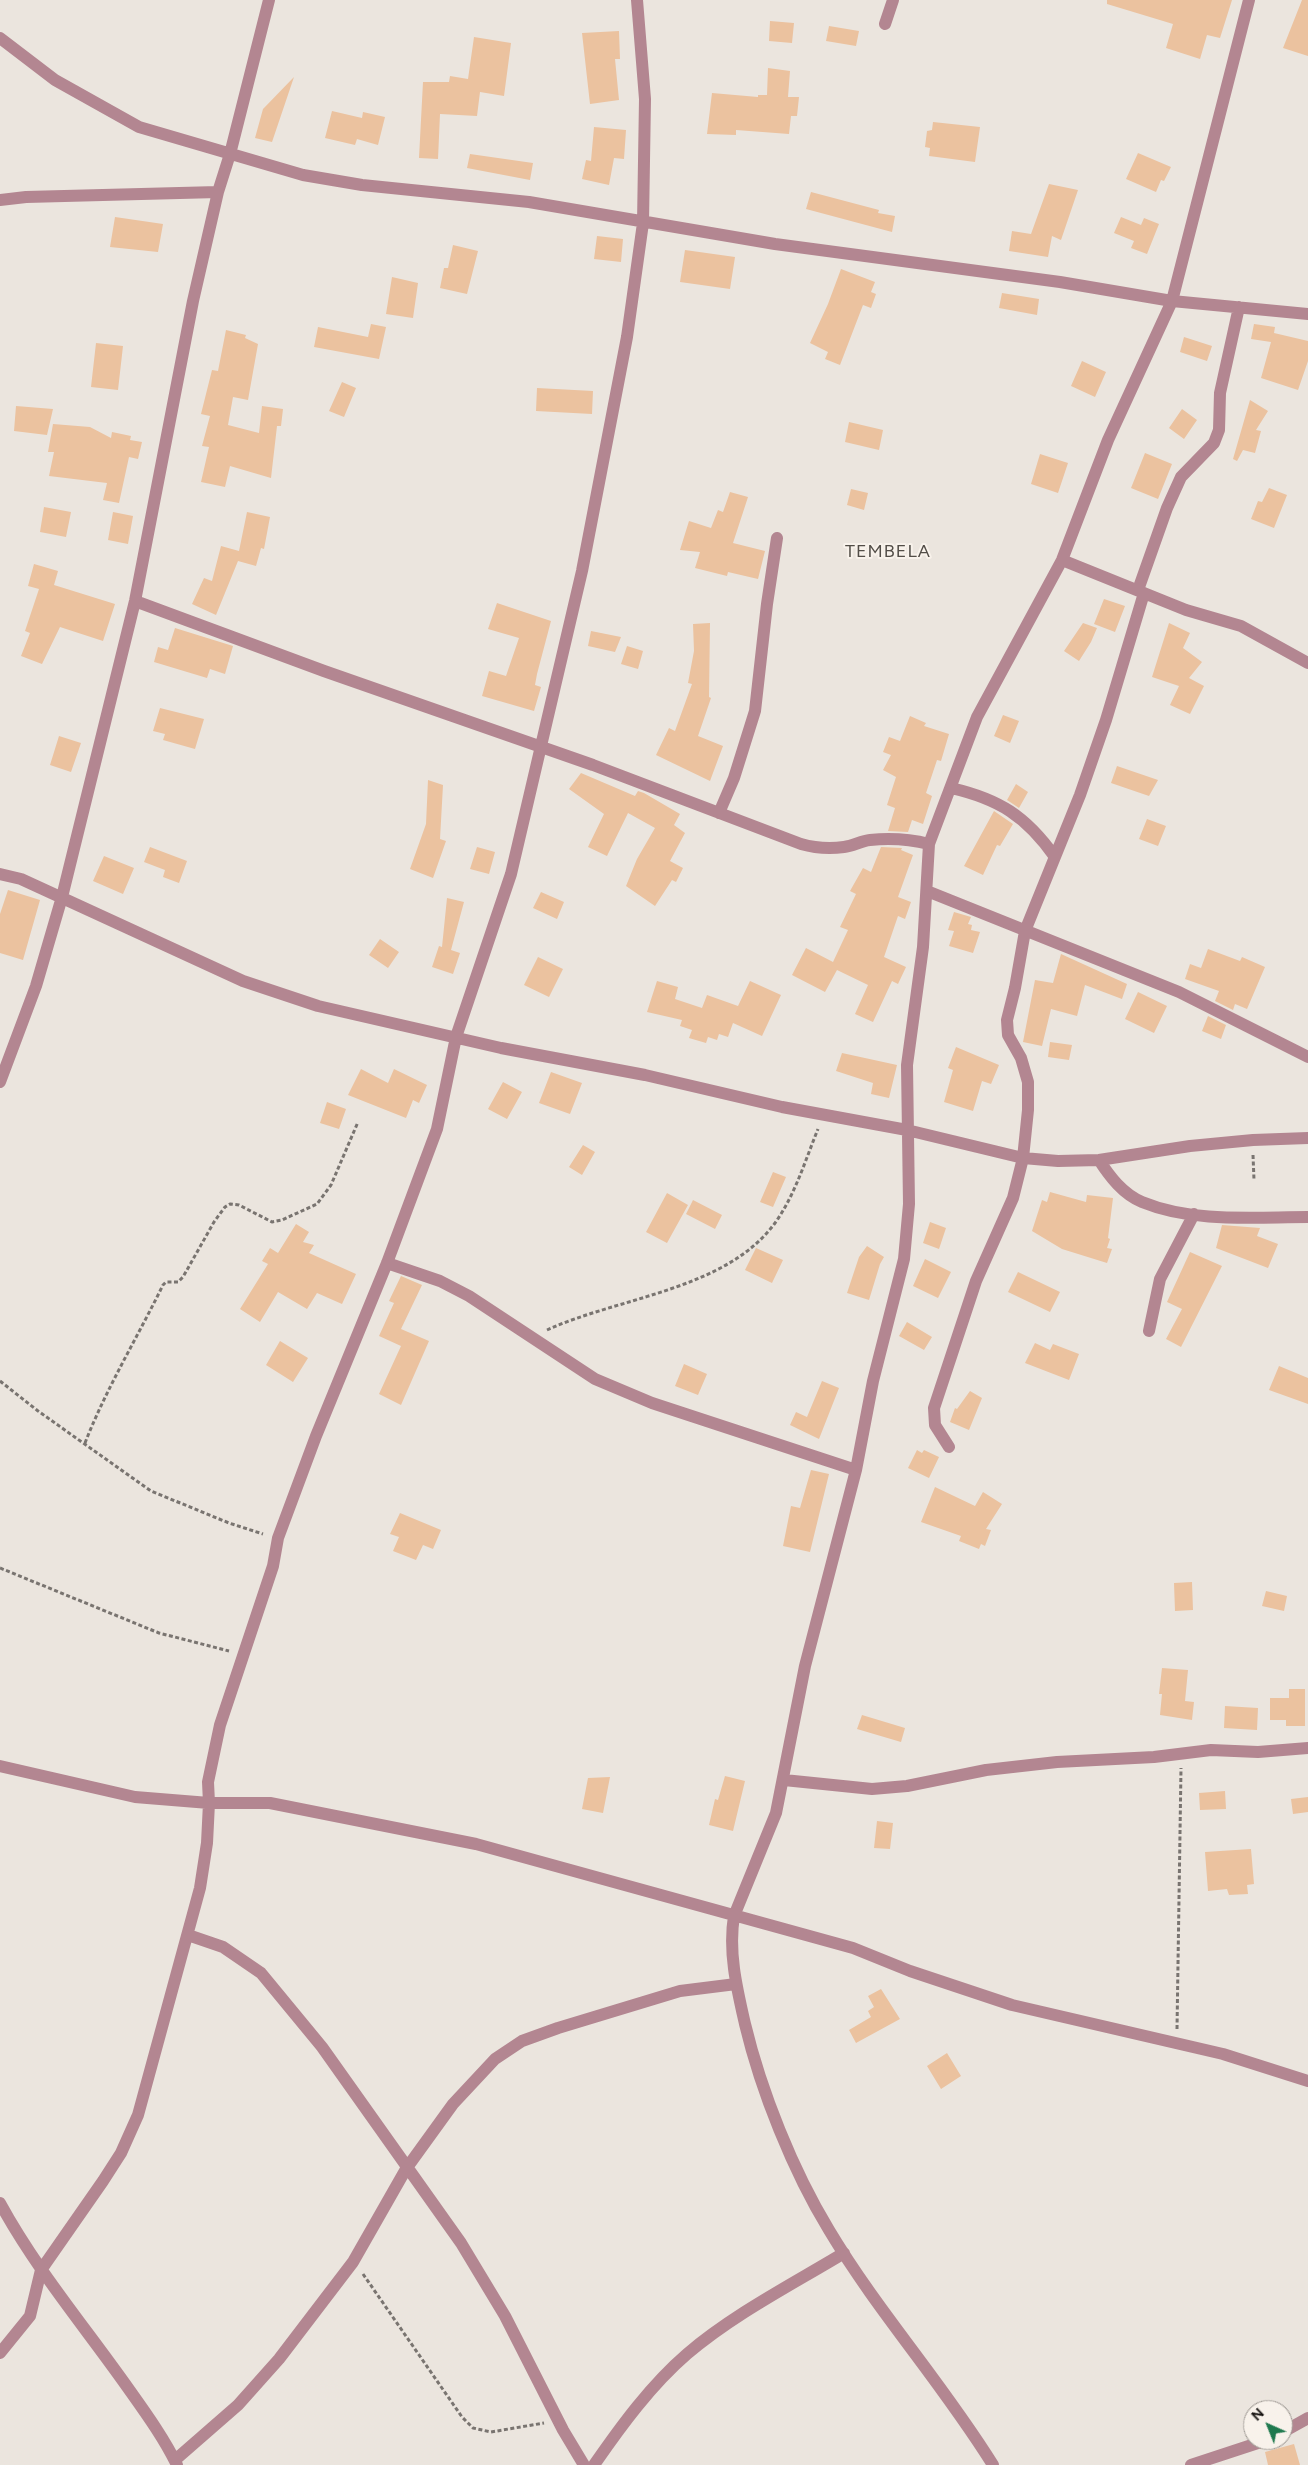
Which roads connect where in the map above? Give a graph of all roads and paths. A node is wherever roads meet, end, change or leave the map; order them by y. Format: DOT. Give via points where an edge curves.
graph roads {
  1 [pos="269,0"];
  2 [pos="636,0"];
  3 [pos="893,0"];
  4 [pos="1249,0"];
  5 [pos="885,24"];
  6 [pos="0,38"];
  7 [pos="230,154"];
  8 [pos="218,192"];
  9 [pos="0,200"];
  10 [pos="643,223"];
  11 [pos="1172,301"];
  12 [pos="1239,307"];
  13 [pos="1308,314"];
  14 [pos="777,538"];
  15 [pos="1062,560"];
  16 [pos="1141,591"];
  17 [pos="135,601"];
  18 [pos="1308,663"];
  19 [pos="543,748"];
  20 [pos="951,788"];
  21 [pos="719,813"];
  22 [pos="929,844"];
  23 [pos="1055,857"];
  24 [pos="0,874"];
  25 [pos="927,892"];
  26 [pos="62,897"];
  27 [pos="1025,930"];
  28 [pos="456,1037"];
  29 [pos="1308,1057"];
  30 [pos="0,1082"];
  31 [pos="823,1116"];
  32 [pos="358,1122"];
  33 [pos="907,1130"];
  34 [pos="1308,1138"];
  35 [pos="1253,1140"];
  36 [pos="1023,1158"];
  37 [pos="1099,1160"];
  38 [pos="1254,1180"];
  39 [pos="1194,1214"];
  40 [pos="1308,1217"];
  41 [pos="387,1263"];
  42 [pos="1149,1330"];
  43 [pos="533,1337"];
  44 [pos="0,1380"];
  45 [pos="85,1443"];
  46 [pos="949,1447"];
  47 [pos="856,1470"];
  48 [pos="278,1538"];
  49 [pos="0,1568"];
  50 [pos="242,1655"];
  51 [pos="1308,1748"];
  52 [pos="1182,1754"];
  53 [pos="0,1766"];
  54 [pos="784,1780"];
  55 [pos="209,1803"];
  56 [pos="734,1916"];
  57 [pos="188,1935"];
  58 [pos="736,1984"];
  59 [pos="1177,2042"];
  60 [pos="1308,2080"];
  61 [pos="406,2168"];
  62 [pos="0,2203"];
  63 [pos="844,2253"];
  64 [pos="354,2262"];
  65 [pos="41,2270"];
  66 [pos="0,2353"];
  67 [pos="1308,2418"];
  68 [pos="558,2420"];
  69 [pos="1293,2426"];
  70 [pos="1243,2448"];
  71 [pos="176,2462"];
  72 [pos="584,2465"];
  73 [pos="594,2465"];
  74 [pos="993,2465"];
  75 [pos="1191,2465"];
  1 -- 7 [label="street"];
  2 -- 10 [label="street" via="644,99"];
  3 -- 5 [label="street"];
  4 -- 11 [label="street"];
  6 -- 7 [label="street" via="55,80 140,127"];
  7 -- 8 [label="street"];
  7 -- 10 [label="street" via="303,175 529,202"];
  8 -- 9 [label="street"];
  8 -- 17 [label="street" via="193,301"];
  10 -- 11 [label="street"];
  10 -- 19 [label="street" via="627,337 609,432"];
  11 -- 12 [label="street"];
  11 -- 15 [label="street" via="1108,440"];
  12 -- 13 [label="street"];
  12 -- 16 [label="street" via="1220,393 1219,430 1214,443 1181,477 1167,508"];
  14 -- 21 [label="street" via="766,604 755,711"];
  15 -- 16 [label="street"];
  15 -- 20 [label="street" via="977,717"];
  16 -- 18 [label="street" via="1186,610 1240,626"];
  16 -- 23 [label="street" via="1106,720"];
  17 -- 19 [label="street"];
  17 -- 26 [label="street"];
  19 -- 21 [label="street"];
  19 -- 28 [label="street" via="512,874"];
  20 -- 22 [label="street"];
  20 -- 23 [label="street" via="978,794 1010,809 1035,830"];
  21 -- 22 [label="street" via="820,849 886,839"];
  22 -- 25 [label="street"];
  23 -- 27 [label="street"];
  24 -- 26 [label="street" via="21,878"];
  25 -- 27 [label="street"];
  25 -- 33 [label="street" via="923,947 906,1065"];
  26 -- 28 [label="street" via="243,981 373,1020"];
  26 -- 30 [label="street" via="36,986"];
  27 -- 29 [label="street" via="1179,992"];
  27 -- 36 [label="street" via="1007,1020 1008,1035 1021,1058 1028,1082"];
  28 -- 31 [label="street" via="645,1075"];
  28 -- 41 [label="street" via="437,1129"];
  31 -- 33 [label="street"];
  31 -- 43 [label="path" via="790,1200 774,1224 742,1254 723,1267 671,1289 570,1320"];
  32 -- 45 [label="path" via="331,1185 317,1204 272,1222 239,1205 225,1207 183,1277 178,1282 163,1285 113,1386 99,1407"];
  33 -- 36 [label="street"];
  33 -- 47 [label="street" via="909,1204 904,1259 873,1381"];
  34 -- 35 [label="street"];
  35 -- 37 [label="street"];
  35 -- 38 [label="path"];
  36 -- 37 [label="street"];
  36 -- 46 [label="street" via="1012,1198 976,1281 934,1408 934,1425"];
  37 -- 39 [label="street" via="1124,1191 1141,1201"];
  39 -- 40 [label="street"];
  39 -- 42 [label="street" via="1160,1279"];
  41 -- 43 [label="street" via="440,1281"];
  41 -- 48 [label="street"];
  43 -- 47 [label="street" via="554,1354 595,1378 652,1403"];
  44 -- 45 [label="path"];
  45 -- 48 [label="path" via="151,1491 221,1520"];
  47 -- 54 [label="street" via="805,1666"];
  48 -- 50 [label="street" via="273,1566"];
  49 -- 50 [label="path" via="159,1633"];
  50 -- 55 [label="street" via="211,1762"];
  51 -- 52 [label="street" via="1258,1752 1211,1750"];
  52 -- 54 [label="street" via="986,1770 907,1786 872,1789"];
  52 -- 59 [label="path"];
  53 -- 55 [label="street" via="135,1797"];
  54 -- 56 [label="street" via="773,1821"];
  55 -- 56 [label="street" via="270,1803 476,1844"];
  55 -- 57 [label="street" via="200,1888"];
  56 -- 58 [label="street" via="731,1932"];
  56 -- 59 [label="street" via="853,1948 1012,2005"];
  57 -- 61 [label="street" via="223,1947 261,1973 322,2047"];
  57 -- 65 [label="street" via="138,2115 121,2153"];
  58 -- 61 [label="street" via="680,1991 522,2040 471,2082"];
  58 -- 63 [label="street" via="749,2041 780,2127 813,2202"];
  59 -- 60 [label="street"];
  61 -- 64 [label="street"];
  61 -- 68 [label="street" via="488,2286"];
  62 -- 65 [label="street"];
  63 -- 73 [label="street" via="725,2326 687,2354 636,2409"];
  63 -- 74 [label="street"];
  64 -- 68 [label="path" via="462,2417 473,2428 491,2432"];
  64 -- 71 [label="street" via="279,2359 238,2405"];
  65 -- 66 [label="street" via="30,2316"];
  65 -- 71 [label="street" via="148,2416"];
  67 -- 69 [label="street"];
  68 -- 72 [label="street"];
  70 -- 75 [label="street"];
}
